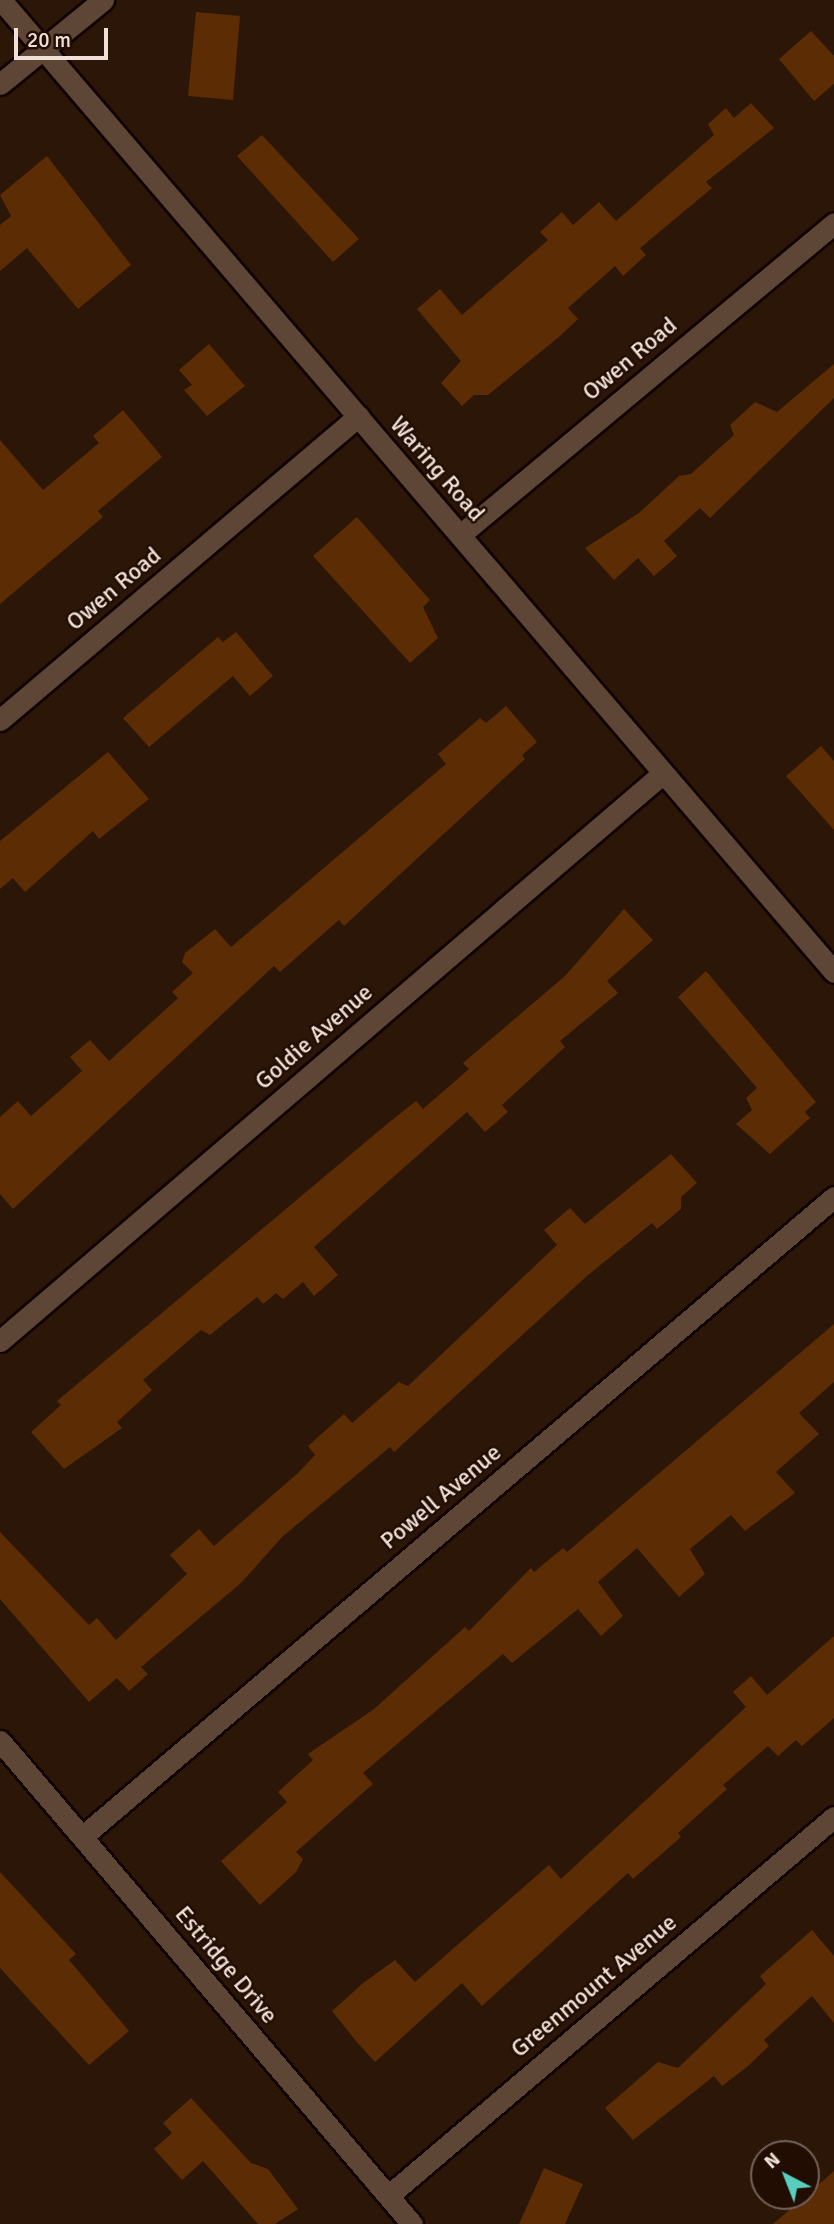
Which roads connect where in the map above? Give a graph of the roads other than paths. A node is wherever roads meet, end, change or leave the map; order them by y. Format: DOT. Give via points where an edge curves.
graph roads {
  1 [pos="1,0"];
  2 [pos="103,0"];
  3 [pos="42,48"];
  4 [pos="0,84"];
  5 [pos="834,223"];
  6 [pos="358,416"];
  7 [pos="460,535"];
  8 [pos="0,720"];
  9 [pos="662,774"];
  10 [pos="834,972"];
  11 [pos="834,1197"];
  12 [pos="0,1341"];
  13 [pos="0,1741"];
  14 [pos="834,1817"];
  15 [pos="83,1836"];
  16 [pos="388,2196"];
  17 [pos="412,2224"];
  1 -- 3 [label="street, Waring Road"];
  2 -- 3 [label="street"];
  3 -- 4 [label="street"];
  3 -- 6 [label="street, Waring Road"];
  5 -- 7 [label="street, Owen Road"];
  6 -- 7 [label="street, Waring Road"];
  6 -- 8 [label="street, Owen Road"];
  7 -- 9 [label="street, Waring Road"];
  9 -- 10 [label="street, Waring Road"];
  9 -- 12 [label="street, Goldie Avenue"];
  11 -- 15 [label="street, Powell Avenue"];
  13 -- 15 [label="street, Estridge Drive"];
  14 -- 16 [label="street, Greenmount Avenue"];
  15 -- 16 [label="street, Estridge Drive"];
  16 -- 17 [label="street, Estridge Drive"];
}
